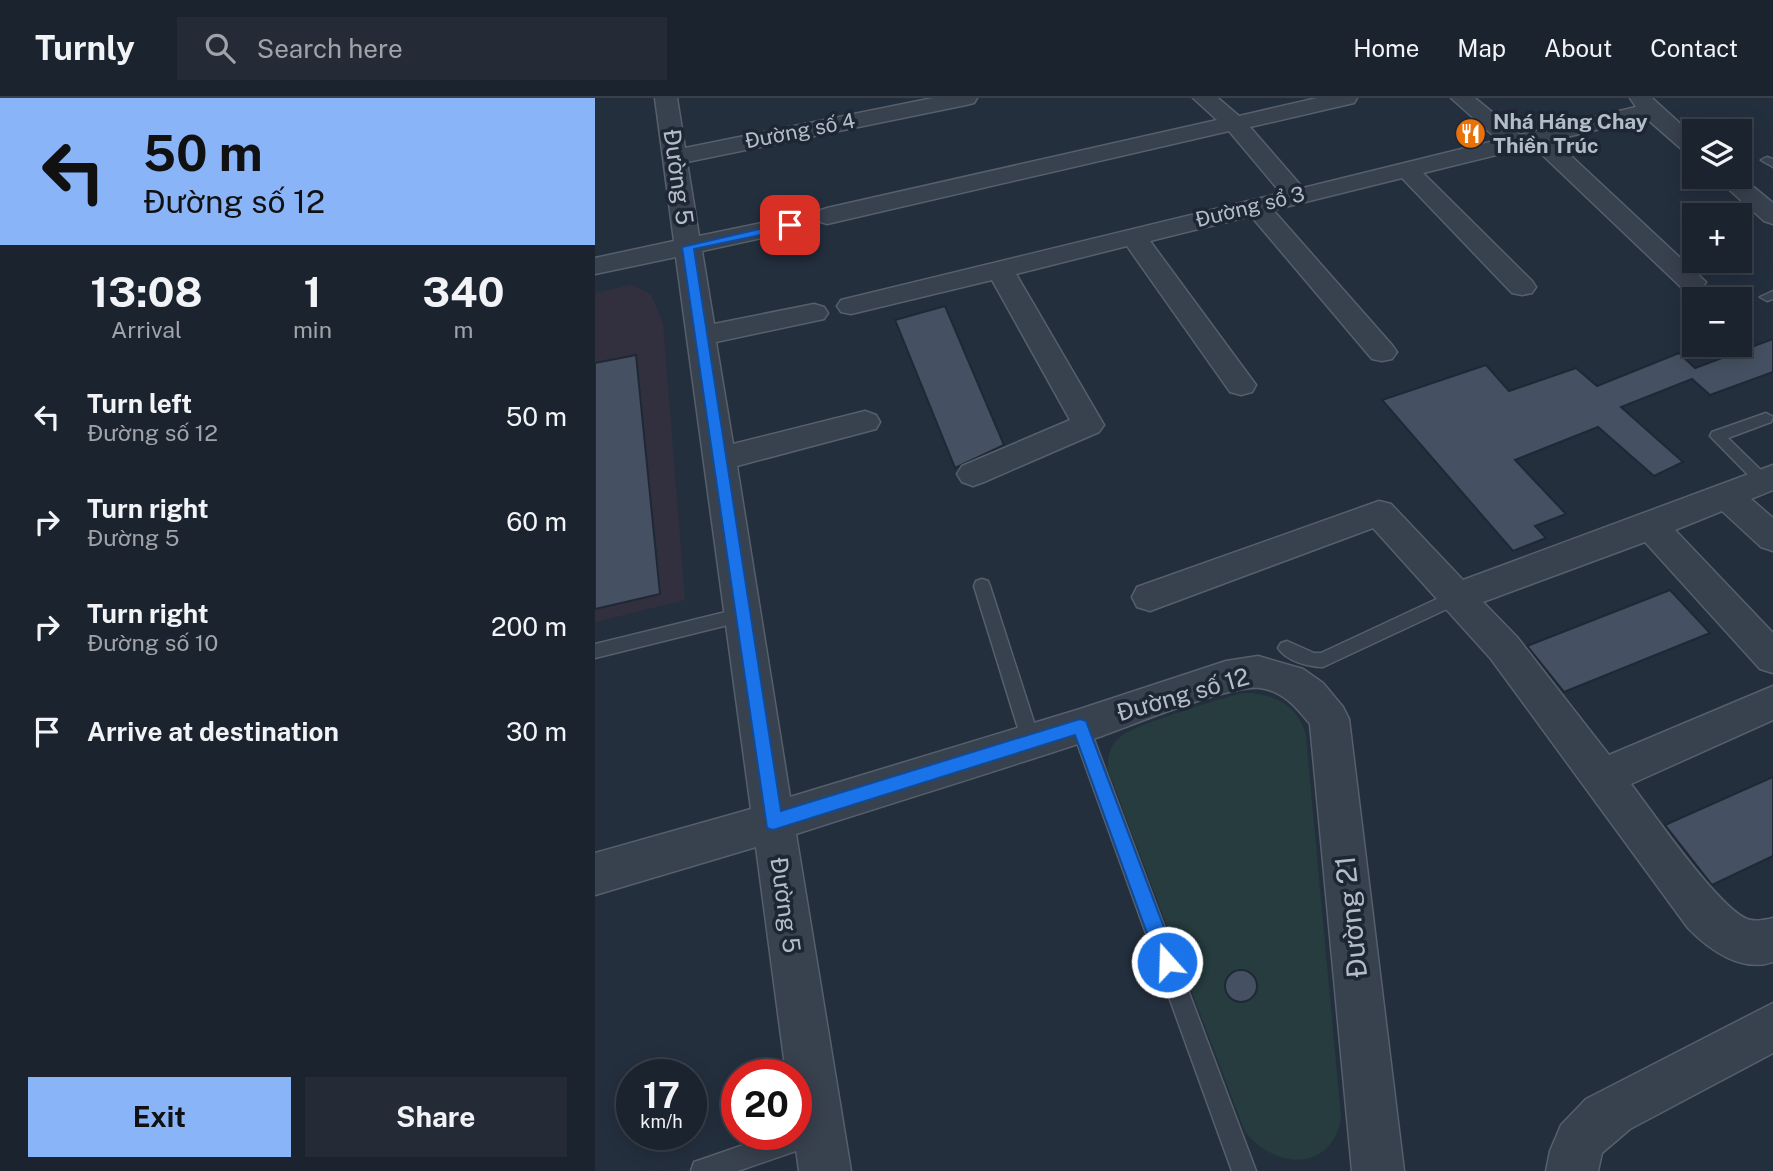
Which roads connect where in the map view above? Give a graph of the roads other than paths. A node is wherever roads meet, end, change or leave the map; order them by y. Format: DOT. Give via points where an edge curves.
graph roads {
  1 [pos="666,98"];
  2 [pos="966,98"];
  3 [pos="1203,98"];
  4 [pos="1462,98"];
  5 [pos="1339,99"];
  6 [pos="1645,104"];
  7 [pos="1234,122"];
  8 [pos="1682,137"];
  9 [pos="1526,140"];
  10 [pos="674,157"];
  11 [pos="1406,169"];
  12 [pos="1741,189"];
  13 [pos="1297,196"];
  14 [pos="1256,206"];
  15 [pos="827,216"];
  16 [pos="1773,216"];
  17 [pos="790,225"];
  18 [pos="1133,236"];
  19 [pos="688,247"];
  20 [pos="595,266"];
  21 [pos="999,268"];
  22 [pos="1692,282"];
  23 [pos="1522,287"];
  24 [pos="851,306"];
  25 [pos="814,313"];
  26 [pos="701,336"];
  27 [pos="1382,352"];
  28 [pos="1241,385"];
  29 [pos="1766,418"];
  30 [pos="865,422"];
  31 [pos="719,459"];
  32 [pos="973,474"];
  33 [pos="1768,479"];
  34 [pos="1727,496"];
  35 [pos="1651,526"];
  36 [pos="1773,538"];
  37 [pos="982,586"];
  38 [pos="1150,597"];
  39 [pos="1456,597"];
  40 [pos="742,615"];
  41 [pos="595,651"];
  42 [pos="1773,657"];
  43 [pos="1289,664"];
  44 [pos="1773,702"];
  45 [pos="1080,726"];
  46 [pos="1031,741"];
  47 [pos="1603,777"];
  48 [pos="773,822"];
  49 [pos="595,873"];
  50 [pos="1773,940"];
  51 [pos="1773,1027"];
  52 [pos="819,1131"];
  53 [pos="703,1171"];
  54 [pos="825,1171"];
  55 [pos="1244,1171"];
  56 [pos="1378,1171"];
  57 [pos="1571,1171"];
  1 -- 10 [label="street, Đường 5"];
  2 -- 10 [label="street, Đường số 4"];
  3 -- 7 [label="street"];
  4 -- 9 [label="street"];
  5 -- 7 [label="street"];
  6 -- 8 [label="street, Đường sổ 3"];
  6 -- 9 [label="street, Đường sổ 3"];
  7 -- 13 [label="street"];
  7 -- 15 [label="street"];
  9 -- 11 [label="street, Đường sổ 3"];
  9 -- 22 [label="street"];
  10 -- 19 [label="street, Đường 5"];
  11 -- 13 [label="street, Đường sổ 3"];
  11 -- 23 [label="street"];
  12 -- 16 [label="street"];
  13 -- 14 [label="street, Đường sổ 3"];
  14 -- 18 [label="street, Đường sổ 3"];
  14 -- 27 [label="street"];
  17 -- 19 [label="street"];
  18 -- 21 [label="street, Đường sổ 3"];
  18 -- 28 [label="street"];
  19 -- 20 [label="street"];
  19 -- 26 [label="street, Đường 5"];
  21 -- 24 [label="street, Đường sổ 3"];
  21 -- 32 [label="street" via="1089,425"];
  25 -- 26 [label="street"];
  26 -- 31 [label="street, Đường 5"];
  29 -- 33 [label="lane" via="1717,436"];
  30 -- 31 [label="street"];
  31 -- 40 [label="street, Đường 5"];
  33 -- 34 [label="street"];
  34 -- 35 [label="street"];
  34 -- 36 [label="street"];
  35 -- 39 [label="street"];
  35 -- 42 [label="street"];
  37 -- 46 [label="lane"];
  38 -- 39 [label="street" via="1379,513"];
  39 -- 43 [label="lane" via="1323,660"];
  39 -- 47 [label="street" via="1504,648"];
  40 -- 41 [label="lane"];
  40 -- 48 [label="street, Đường 5"];
  43 -- 45 [label="street, Đường số 12" via="1226,677"];
  43 -- 56 [label="street, Đường 21" via="1329,719"];
  44 -- 47 [label="street"];
  45 -- 46 [label="street, Đường số 12"];
  45 -- 55 [label="lane"];
  46 -- 48 [label="street, Đường số 12"];
  47 -- 50 [label="street" via="1717,926 1751,942"];
  48 -- 49 [label="street, Đường số 12"];
  48 -- 52 [label="street, Đường 5"];
  51 -- 57 [label="street" via="1588,1127 1572,1158"];
  52 -- 53 [label="lane"];
  52 -- 54 [label="street, Đường 5"];
}
